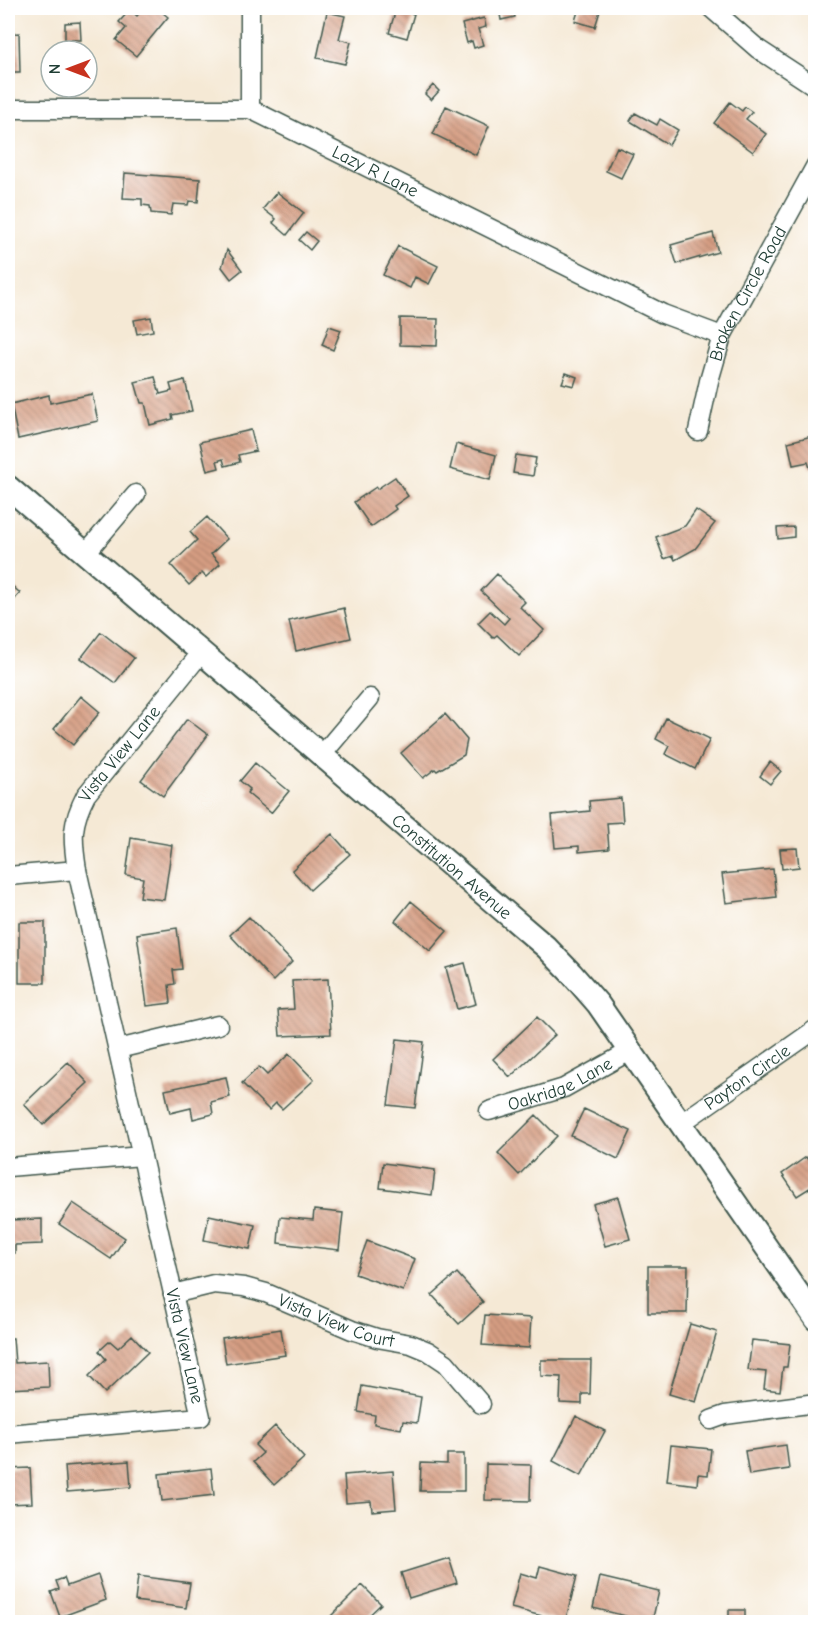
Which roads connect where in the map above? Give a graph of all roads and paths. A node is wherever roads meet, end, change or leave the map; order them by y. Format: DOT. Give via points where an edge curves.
graph roads {
  1 [pos="250,8"];
  2 [pos="711,8"];
  3 [pos="816,87"];
  4 [pos="8,109"];
  5 [pos="250,109"];
  6 [pos="816,165"];
  7 [pos="723,336"];
  8 [pos="698,430"];
  9 [pos="8,488"];
  10 [pos="136,494"];
  11 [pos="84,554"];
  12 [pos="201,653"];
  13 [pos="370,698"];
  14 [pos="321,756"];
  15 [pos="77,870"];
  16 [pos="8,876"];
  17 [pos="218,1025"];
  18 [pos="816,1029"];
  19 [pos="118,1049"];
  20 [pos="630,1051"];
  21 [pos="489,1111"];
  22 [pos="680,1124"];
  23 [pos="142,1156"];
  24 [pos="8,1167"];
  25 [pos="172,1294"];
  26 [pos="816,1319"];
  27 [pos="816,1403"];
  28 [pos="481,1404"];
  29 [pos="711,1419"];
  30 [pos="8,1434"];
  1 -- 5 [label="street"];
  2 -- 3 [label="street" via="758,49"];
  4 -- 5 [label="street, Lazy R Lane"];
  5 -- 7 [label="street, Lazy R Lane" via="663,314"];
  6 -- 7 [label="street, Broken Circle Road"];
  7 -- 8 [label="street, Broken Circle Road"];
  9 -- 11 [label="main road, Constitution Avenue"];
  10 -- 11 [label="street"];
  11 -- 12 [label="main road, Constitution Avenue"];
  12 -- 14 [label="main road, Constitution Avenue"];
  12 -- 15 [label="street, Vista View Lane" via="86,795 73,830"];
  13 -- 14 [label="street"];
  14 -- 20 [label="main road, Constitution Avenue" via="546,947 598,1004"];
  15 -- 16 [label="street"];
  15 -- 19 [label="street, Vista View Lane"];
  17 -- 19 [label="street"];
  18 -- 22 [label="street, Payton Circle"];
  19 -- 23 [label="street, Vista View Lane"];
  20 -- 21 [label="street, Oakridge Lane" via="564,1088"];
  20 -- 22 [label="main road, Constitution Avenue"];
  22 -- 26 [label="main road, Constitution Avenue"];
  23 -- 24 [label="street"];
  23 -- 25 [label="street, Vista View Lane"];
  25 -- 28 [label="street, Vista View Court" via="214,1284 244,1287 352,1330 411,1344 446,1363"];
  25 -- 30 [label="street, Vista View Lane" via="201,1417"];
  27 -- 29 [label="street"];
}
